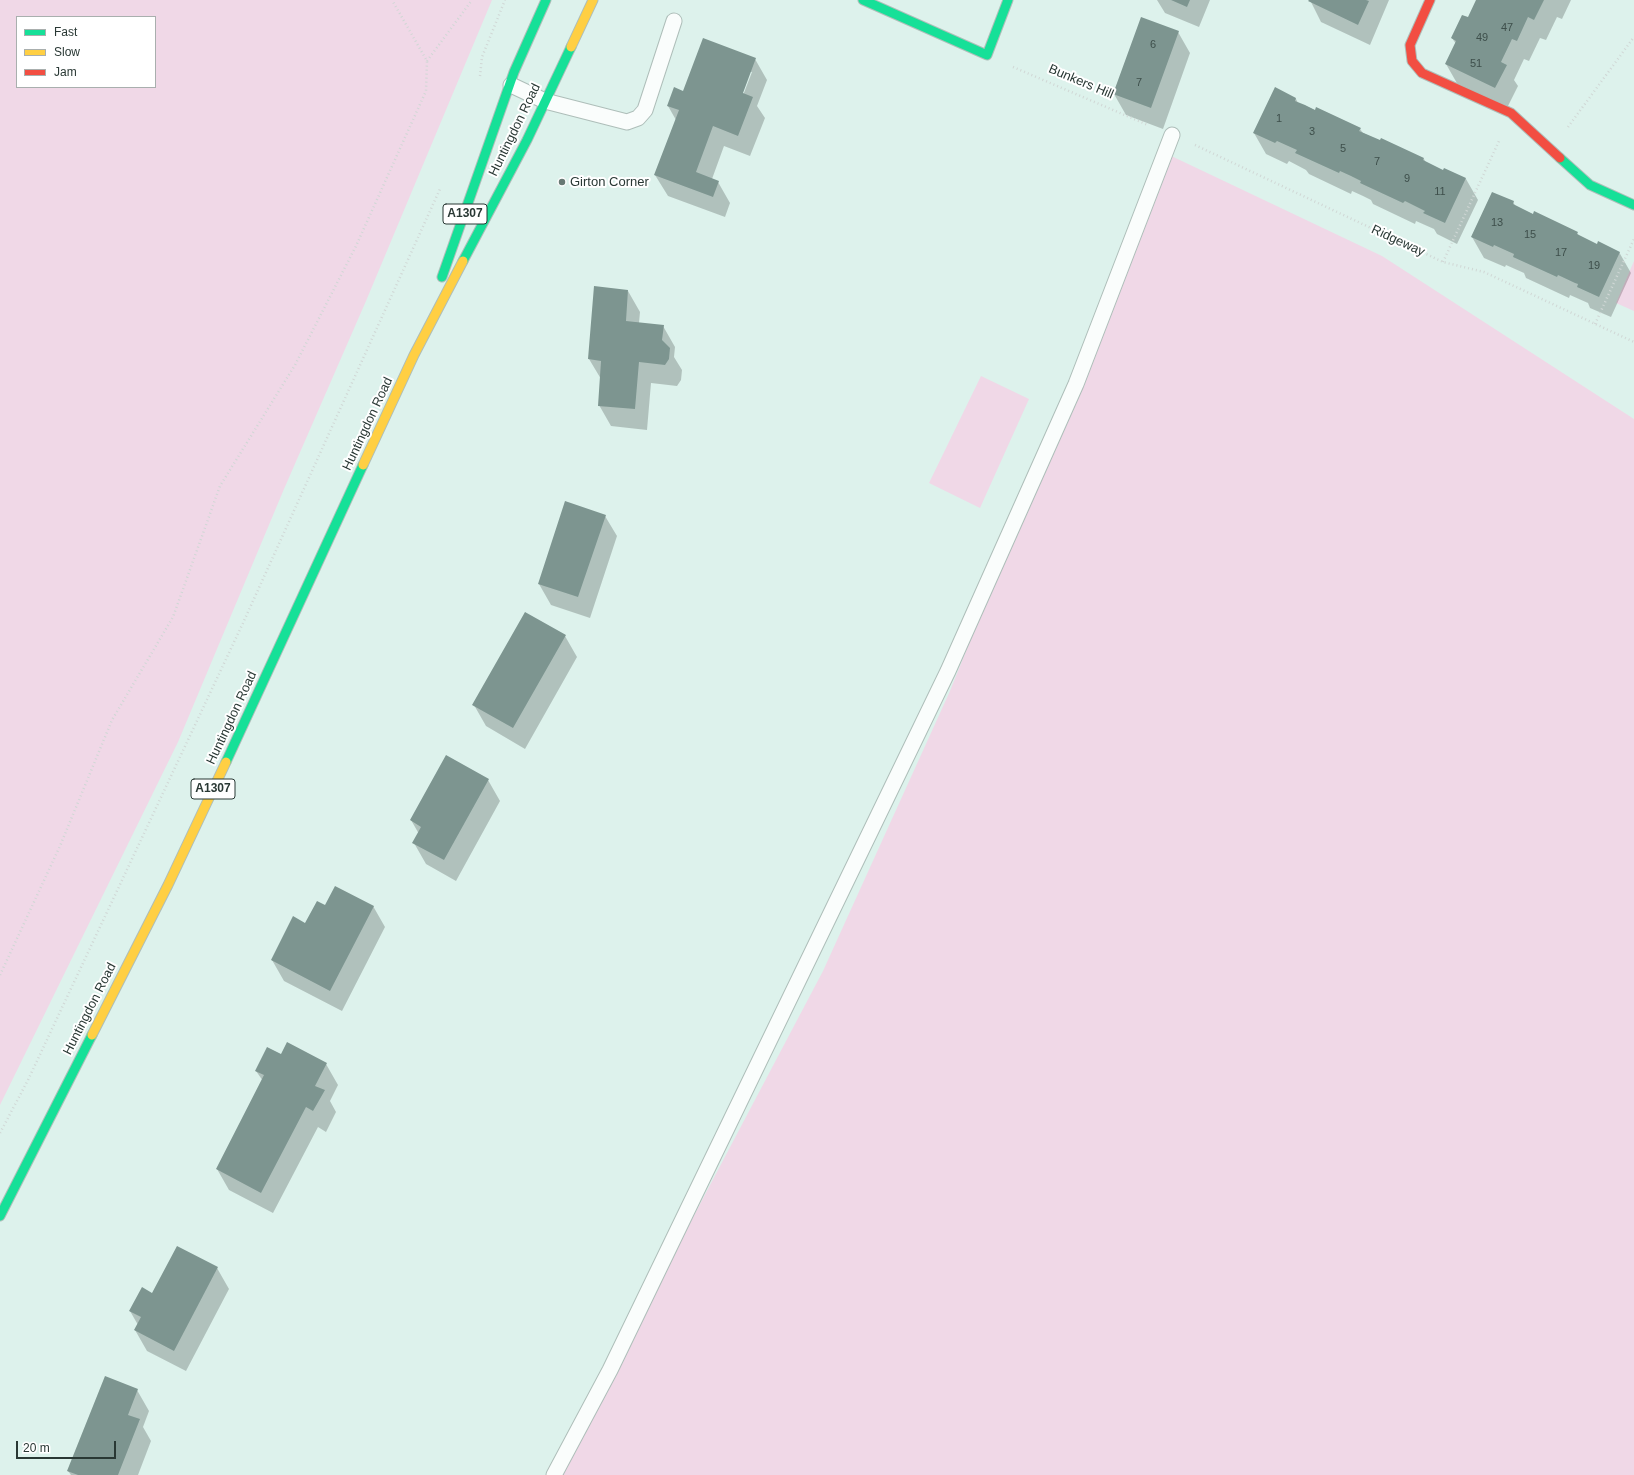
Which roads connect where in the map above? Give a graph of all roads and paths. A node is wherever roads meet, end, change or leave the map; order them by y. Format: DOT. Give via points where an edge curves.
graph roads {
  1 [pos="392,0"];
  2 [pos="472,0"];
  3 [pos="505,0"];
  4 [pos="546,0"];
  5 [pos="592,0"];
  6 [pos="863,0"];
  7 [pos="1008,0"];
  8 [pos="1430,0"];
  9 [pos="674,21"];
  10 [pos="1634,37"];
  11 [pos="987,55"];
  12 [pos="427,61"];
  13 [pos="480,79"];
  14 [pos="510,85"];
  15 [pos="545,101"];
  16 [pos="1511,113"];
  17 [pos="1169,133"];
  18 [pos="1552,150"];
  19 [pos="440,189"];
  20 [pos="1634,205"];
  21 [pos="1634,239"];
  22 [pos="1443,262"];
  23 [pos="1595,324"];
  24 [pos="1634,342"];
  25 [pos="414,356"];
  26 [pos="0,975"];
  27 [pos="0,1133"];
  28 [pos="0,1216"];
  29 [pos="554,1475"];
  1 -- 12 [label="path"];
  2 -- 12 [label="path"];
  3 -- 13 [label="path" via="482,57"];
  4 -- 14 [label="main road, Huntingdon Road / A1307"];
  5 -- 15 [label="main road, Huntingdon Road / A1307"];
  6 -- 11 [label="main road"];
  7 -- 11 [label="main road"];
  8 -- 16 [label="main road" via="1410,45 1412,61 1422,73"];
  9 -- 15 [label="lane" via="645,110 638,118 627,122"];
  10 -- 18 [label="path"];
  11 -- 17 [label="path, Bunkers Hill"];
  12 -- 26 [label="path" via="426,91 356,246 295,365 220,486 174,617 112,720 60,846"];
  14 -- 15 [label="lane"];
  14 -- 25 [label="main road, Huntingdon Road / A1307"];
  15 -- 25 [label="main road, Huntingdon Road / A1307"];
  16 -- 18 [label="main road"];
  16 -- 22 [label="path"];
  17 -- 22 [label="path, Ridgeway"];
  17 -- 29 [label="lane" via="1076,384 948,671 624,1342"];
  18 -- 20 [label="main road" via="1590,185"];
  19 -- 27 [label="path" via="243,623 31,1073"];
  21 -- 23 [label="path"];
  22 -- 23 [label="path, Ridgeway" via="1484,272"];
  23 -- 24 [label="path, Ridgeway"];
  25 -- 28 [label="main road, Huntingdon Road / A1307" via="171,878"];
}
